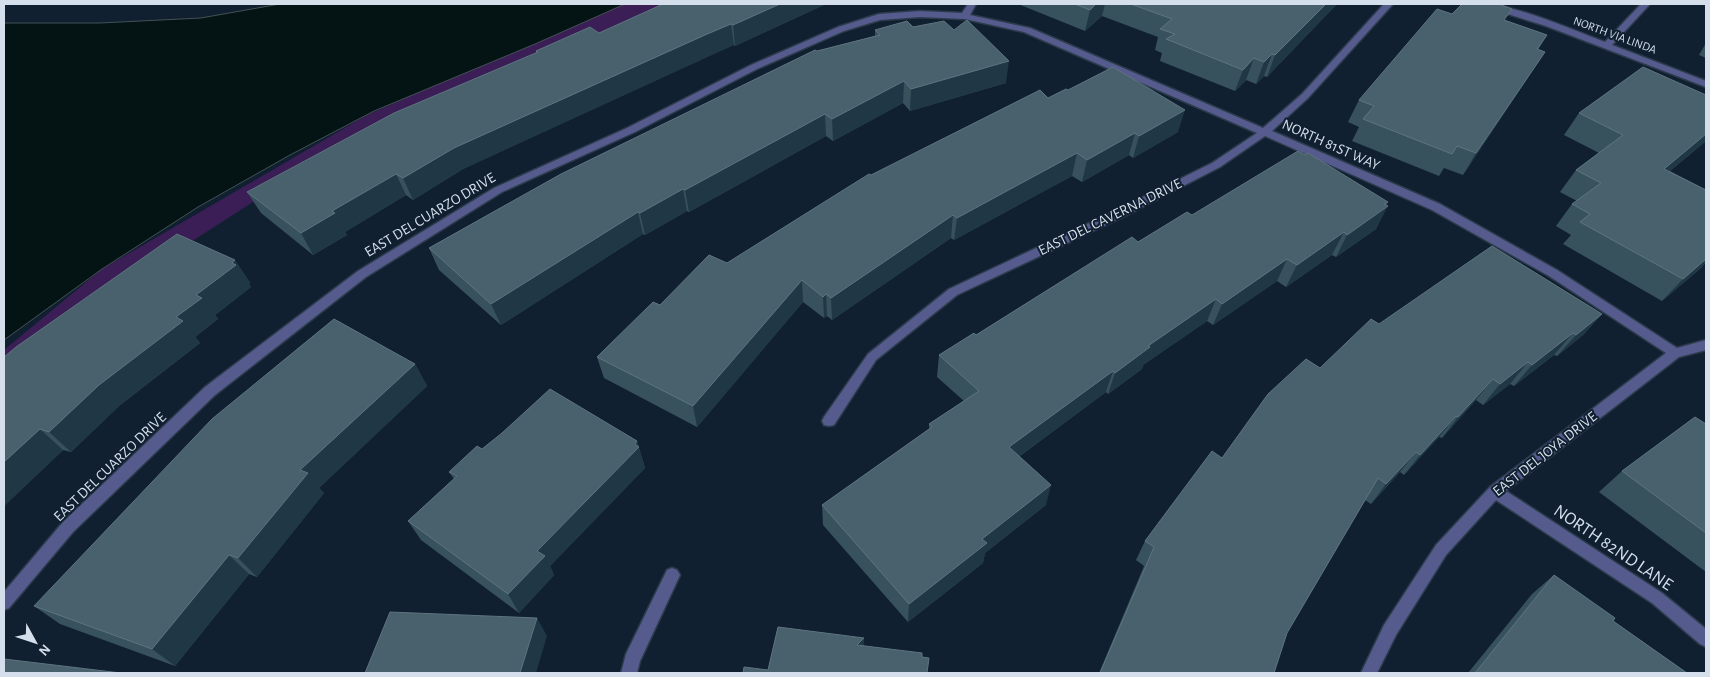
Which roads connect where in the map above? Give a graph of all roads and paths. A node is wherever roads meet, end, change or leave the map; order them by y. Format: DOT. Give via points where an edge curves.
graph roads {
  1 [pos="972,4"];
  2 [pos="1389,4"];
  3 [pos="1485,4"];
  4 [pos="1646,4"];
  5 [pos="965,16"];
  6 [pos="1607,45"];
  7 [pos="1706,84"];
  8 [pos="1265,132"];
  9 [pos="1706,345"];
  10 [pos="1675,353"];
  11 [pos="828,421"];
  12 [pos="1495,491"];
  13 [pos="672,575"];
  14 [pos="4,603"];
  15 [pos="1706,639"];
  16 [pos="629,673"];
  17 [pos="1369,673"];
  1 -- 5 [label="street"];
  2 -- 8 [label="street, EAST DEL CAVERNA DRIVE" via="1306,96"];
  3 -- 6 [label="street, NORTH VIA LINDA"];
  4 -- 6 [label="street"];
  5 -- 8 [label="street, NORTH 81ST WAY" via="1027,30"];
  5 -- 14 [label="street, EAST DEL CUARZO DRIVE" via="920,14 879,17 840,28 754,67 631,130 498,190 362,274 210,391 68,527"];
  6 -- 7 [label="street, NORTH VIA LINDA"];
  8 -- 10 [label="street, NORTH 81ST WAY" via="1436,207 1553,273"];
  8 -- 11 [label="street, EAST DEL CAVERNA DRIVE" via="1216,165 954,292 872,357"];
  9 -- 10 [label="street"];
  10 -- 12 [label="street, EAST DEL JOYA DRIVE"];
  12 -- 15 [label="street, NORTH 82ND LANE" via="1657,598"];
  12 -- 17 [label="street, EAST DEL JOYA DRIVE" via="1441,550 1390,630"];
  13 -- 16 [label="street"];
}
